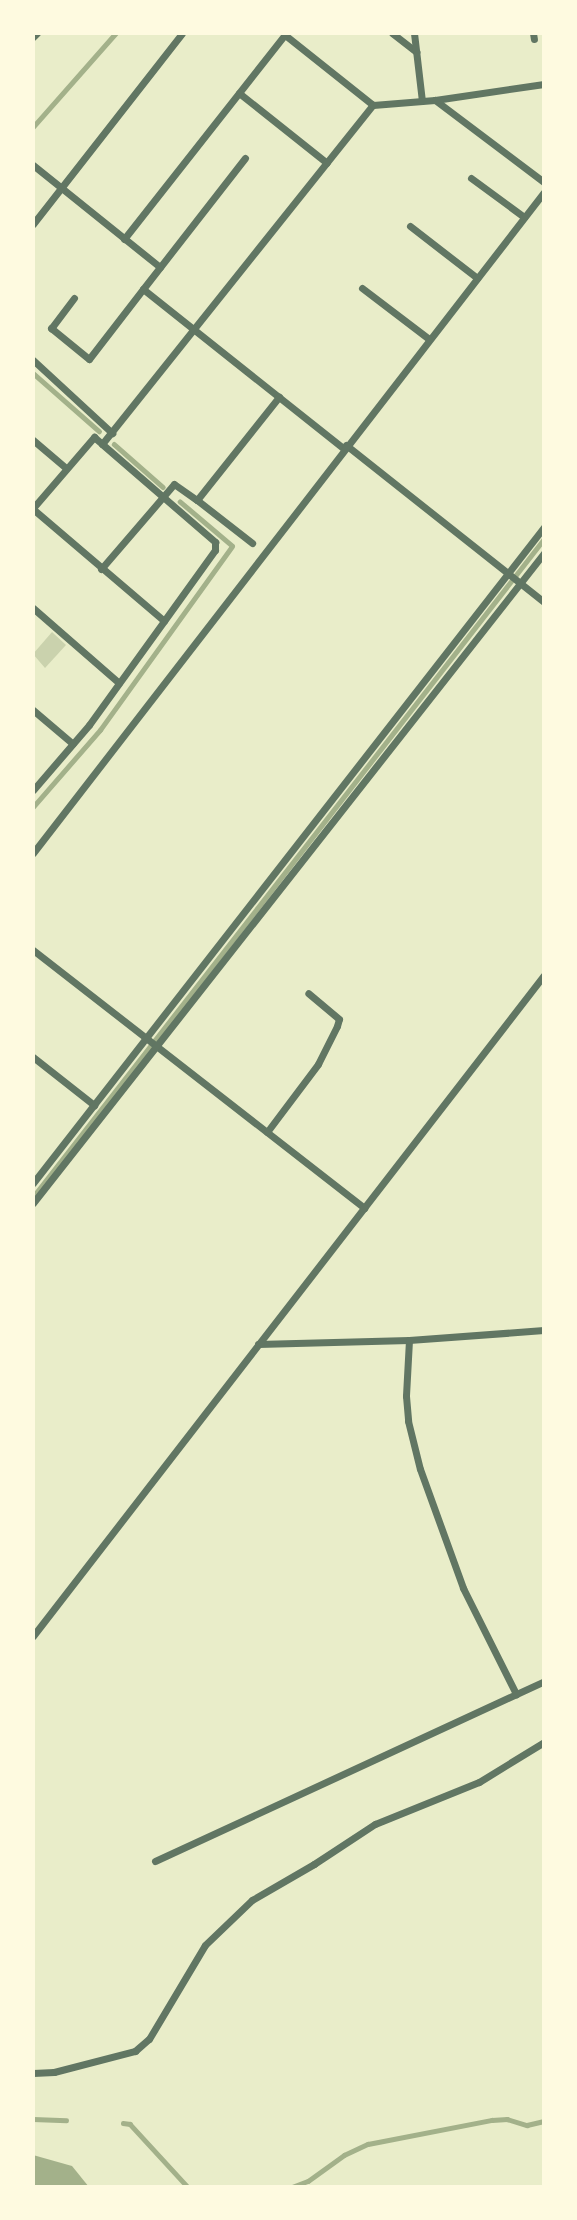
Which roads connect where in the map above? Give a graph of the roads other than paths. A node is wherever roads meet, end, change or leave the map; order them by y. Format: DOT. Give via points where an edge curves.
graph roads {
  1 [pos="37,33"];
  2 [pos="182,33"];
  3 [pos="392,33"];
  4 [pos="414,33"];
  5 [pos="285,34"];
  6 [pos="33,37"];
  7 [pos="416,52"];
  8 [pos="544,84"];
  9 [pos="239,93"];
  10 [pos="435,100"];
  11 [pos="422,101"];
  12 [pos="373,105"];
  13 [pos="246,158"];
  14 [pos="327,163"];
  15 [pos="33,165"];
  16 [pos="471,178"];
  17 [pos="544,183"];
  18 [pos="62,189"];
  19 [pos="544,192"];
  20 [pos="524,217"];
  21 [pos="33,224"];
  22 [pos="410,226"];
  23 [pos="124,239"];
  24 [pos="160,267"];
  25 [pos="477,278"];
  26 [pos="362,288"];
  27 [pos="144,289"];
  28 [pos="74,298"];
  29 [pos="194,330"];
  30 [pos="429,340"];
  31 [pos="33,360"];
  32 [pos="279,397"];
  33 [pos="112,433"];
  34 [pos="33,440"];
  35 [pos="103,444"];
  36 [pos="345,447"];
  37 [pos="66,468"];
  38 [pos="163,498"];
  39 [pos="197,500"];
  40 [pos="33,509"];
  41 [pos="544,527"];
  42 [pos="252,542"];
  43 [pos="544,553"];
  44 [pos="101,569"];
  45 [pos="508,574"];
  46 [pos="521,584"];
  47 [pos="544,601"];
  48 [pos="33,608"];
  49 [pos="164,621"];
  50 [pos="119,683"];
  51 [pos="33,710"];
  52 [pos="73,744"];
  53 [pos="33,790"];
  54 [pos="33,853"];
  55 [pos="33,950"];
  56 [pos="543,977"];
  57 [pos="307,993"];
  58 [pos="148,1038"];
  59 [pos="158,1046"];
  60 [pos="33,1057"];
  61 [pos="94,1105"];
  62 [pos="267,1132"];
  63 [pos="33,1183"];
  64 [pos="33,1203"];
  65 [pos="365,1208"];
  66 [pos="544,1330"];
  67 [pos="409,1340"];
  68 [pos="258,1344"];
  69 [pos="33,1636"];
  70 [pos="544,1681"];
  71 [pos="516,1694"];
  72 [pos="544,1742"];
  73 [pos="155,1861"];
  74 [pos="33,2073"];
  1 -- 6 [label="street"];
  2 -- 18 [label="street"];
  3 -- 7 [label="street"];
  4 -- 7 [label="street"];
  5 -- 9 [label="street"];
  5 -- 12 [label="street"];
  7 -- 11 [label="street"];
  8 -- 10 [label="street"];
  9 -- 14 [label="street"];
  9 -- 23 [label="street"];
  10 -- 11 [label="street"];
  10 -- 17 [label="street"];
  11 -- 12 [label="street"];
  12 -- 14 [label="street"];
  13 -- 24 [label="street"];
  14 -- 29 [label="street"];
  15 -- 18 [label="street"];
  16 -- 20 [label="street"];
  18 -- 21 [label="street"];
  18 -- 23 [label="street"];
  19 -- 20 [label="street"];
  20 -- 25 [label="street"];
  22 -- 25 [label="street"];
  23 -- 24 [label="street"];
  24 -- 27 [label="street"];
  25 -- 30 [label="street"];
  26 -- 30 [label="street"];
  27 -- 28 [label="street" via="89,359 51,328"];
  27 -- 29 [label="street"];
  29 -- 32 [label="street"];
  29 -- 33 [label="street"];
  30 -- 36 [label="street"];
  31 -- 33 [label="street"];
  32 -- 36 [label="street"];
  32 -- 39 [label="street"];
  33 -- 35 [label="street"];
  34 -- 37 [label="street"];
  35 -- 37 [label="street" via="94,436"];
  35 -- 38 [label="street"];
  36 -- 45 [label="street"];
  36 -- 54 [label="street"];
  37 -- 40 [label="street"];
  38 -- 39 [label="street" via="174,484"];
  38 -- 44 [label="street"];
  38 -- 49 [label="street" via="215,542 215,550"];
  39 -- 42 [label="street"];
  40 -- 44 [label="street"];
  41 -- 45 [label="street"];
  43 -- 46 [label="street"];
  44 -- 49 [label="street"];
  45 -- 46 [label="street"];
  45 -- 58 [label="street"];
  46 -- 47 [label="street"];
  46 -- 59 [label="street"];
  48 -- 50 [label="street"];
  49 -- 50 [label="street"];
  50 -- 52 [label="street"];
  51 -- 52 [label="street"];
  52 -- 53 [label="street"];
  55 -- 58 [label="street"];
  56 -- 65 [label="street"];
  57 -- 62 [label="street" via="339,1018 337,1026 318,1064"];
  58 -- 59 [label="street"];
  58 -- 61 [label="street"];
  59 -- 62 [label="street"];
  59 -- 64 [label="street"];
  60 -- 61 [label="street"];
  61 -- 63 [label="street"];
  62 -- 65 [label="street"];
  65 -- 68 [label="street"];
  66 -- 67 [label="street"];
  67 -- 68 [label="street"];
  67 -- 71 [label="street" via="408,1421 420,1469 463,1588"];
  68 -- 69 [label="street"];
  70 -- 71 [label="street"];
  71 -- 73 [label="street"];
  72 -- 74 [label="street" via="479,1782 375,1824 252,1900 205,1945 149,2039 135,2051"];
}
